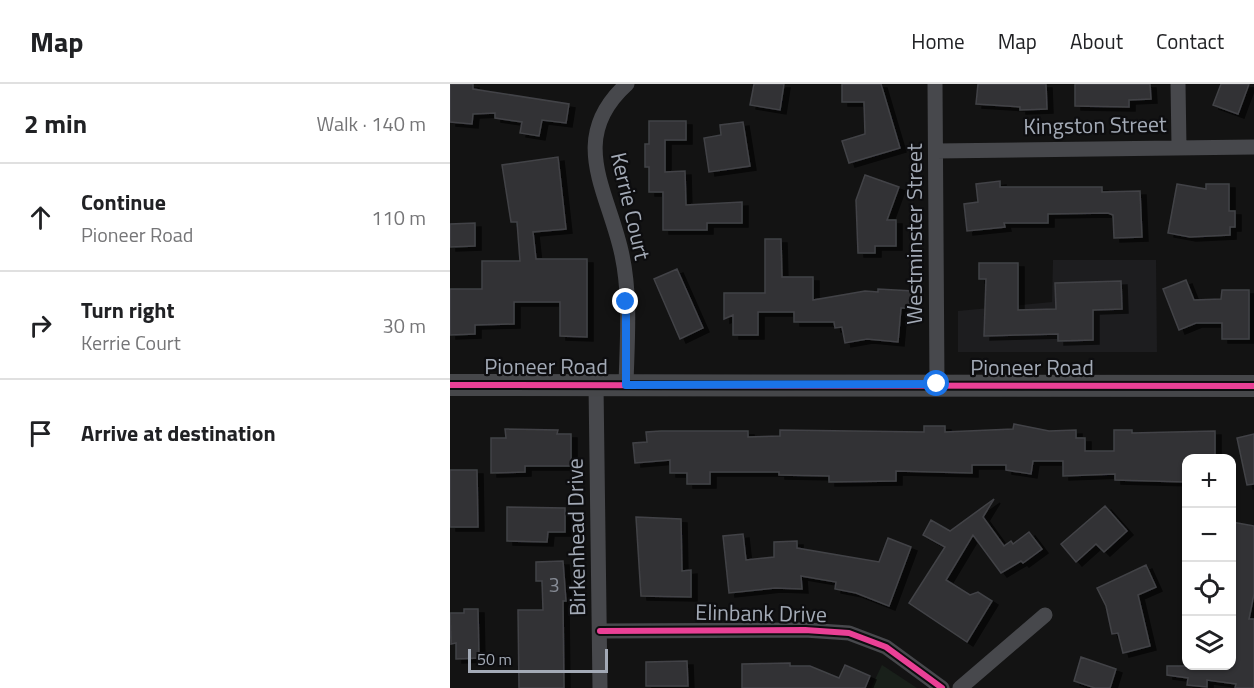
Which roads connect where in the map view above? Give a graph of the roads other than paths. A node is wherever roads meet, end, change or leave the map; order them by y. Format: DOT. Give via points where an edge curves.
graph roads {
  1 [pos="627,84"];
  2 [pos="935,84"];
  3 [pos="1178,84"];
  4 [pos="1179,146"];
  5 [pos="1254,147"];
  6 [pos="936,151"];
  7 [pos="937,384"];
  8 [pos="450,385"];
  9 [pos="596,385"];
  10 [pos="626,385"];
  11 [pos="1254,386"];
  12 [pos="1045,615"];
  13 [pos="600,631"];
  14 [pos="600,688"];
  15 [pos="942,688"];
  16 [pos="960,688"];
  1 -- 10 [label="street, Kerrie Court" via="599,122 594,149 597,178 622,255"];
  2 -- 6 [label="street, Westminster Street"];
  3 -- 4 [label="street"];
  4 -- 5 [label="street, Kingston Street"];
  4 -- 6 [label="street, Kingston Street"];
  6 -- 7 [label="street, Westminster Street"];
  7 -- 10 [label="main road, Pioneer Road"];
  7 -- 11 [label="main road, Pioneer Road"];
  8 -- 9 [label="main road, Pioneer Road"];
  9 -- 10 [label="main road, Pioneer Road"];
  9 -- 13 [label="street, Birkenhead Drive"];
  12 -- 16 [label="street"];
  13 -- 14 [label="street, Birkenhead Drive"];
  13 -- 15 [label="street, Elinbank Drive" via="849,633 886,646"];
}
